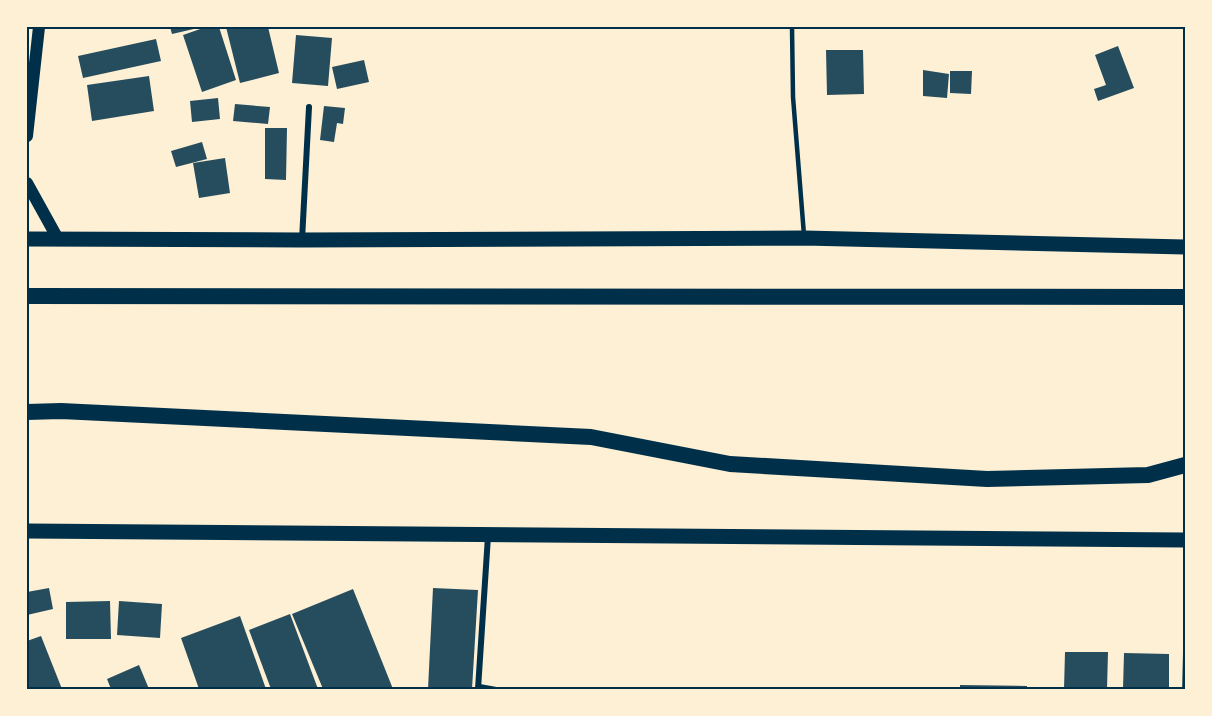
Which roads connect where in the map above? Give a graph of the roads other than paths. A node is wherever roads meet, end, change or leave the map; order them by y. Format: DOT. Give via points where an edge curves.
graph roads {
  1 [pos="39,27"];
  2 [pos="792,27"];
  3 [pos="309,107"];
  4 [pos="27,136"];
  5 [pos="27,183"];
  6 [pos="804,238"];
  7 [pos="27,239"];
  8 [pos="58,239"];
  9 [pos="302,240"];
  10 [pos="1185,247"];
  11 [pos="27,296"];
  12 [pos="1185,297"];
  13 [pos="27,412"];
  14 [pos="1185,465"];
  15 [pos="27,531"];
  16 [pos="488,535"];
  17 [pos="1185,540"];
  18 [pos="478,687"];
  19 [pos="495,689"];
  1 -- 4 [label="main road"];
  2 -- 6 [label="lane"];
  3 -- 9 [label="street"];
  5 -- 8 [label="main road"];
  6 -- 9 [label="main road"];
  6 -- 10 [label="main road"];
  7 -- 8 [label="main road"];
  8 -- 9 [label="main road"];
  11 -- 12 [label="highway"];
  13 -- 14 [label="highway" via="591,437 730,465 987,479 1148,475"];
  15 -- 16 [label="main road"];
  16 -- 17 [label="main road"];
  16 -- 18 [label="street"];
  18 -- 19 [label="lane"];
}
